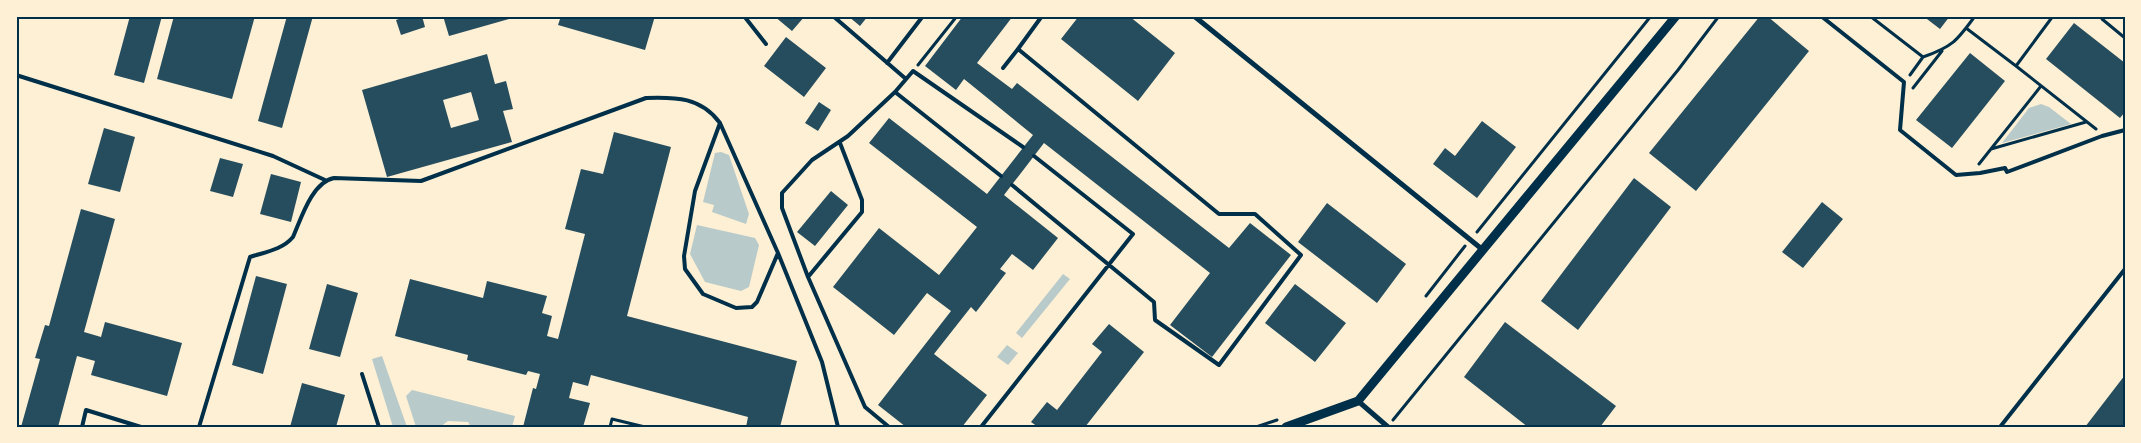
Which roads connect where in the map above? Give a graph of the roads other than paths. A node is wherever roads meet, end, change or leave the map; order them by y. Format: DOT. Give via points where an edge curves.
graph roads {
  1 [pos="744,16"];
  2 [pos="833,16"];
  3 [pos="923,16"];
  4 [pos="1042,16"];
  5 [pos="1194,16"];
  6 [pos="1676,16"];
  7 [pos="1821,16"];
  8 [pos="766,44"];
  9 [pos="1018,49"];
  10 [pos="888,63"];
  11 [pos="1003,68"];
  12 [pos="16,75"];
  13 [pos="906,79"];
  14 [pos="895,92"];
  15 [pos="720,123"];
  16 [pos="2125,130"];
  17 [pos="840,143"];
  18 [pos="1023,147"];
  19 [pos="1034,156"];
  20 [pos="1001,176"];
  21 [pos="325,180"];
  22 [pos="1012,185"];
  23 [pos="1483,250"];
  24 [pos="778,253"];
  25 [pos="1109,265"];
  26 [pos="2125,269"];
  27 [pos="808,277"];
  28 [pos="362,374"];
  29 [pos="1358,401"];
  30 [pos="1389,426"];
  31 [pos="82,427"];
  32 [pos="141,427"];
  33 [pos="198,427"];
  34 [pos="379,427"];
  35 [pos="838,427"];
  36 [pos="889,427"];
  37 [pos="981,427"];
  38 [pos="1286,427"];
  39 [pos="2000,427"];
  1 -- 8 [label="lane"];
  2 -- 10 [label="lane"];
  3 -- 10 [label="lane"];
  4 -- 9 [label="lane"];
  5 -- 23 [label="street"];
  6 -- 23 [label="street"];
  7 -- 16 [label="lane" via="1904,82 1900,130 1956,175 2005,168 2007,172"];
  9 -- 11 [label="lane"];
  9 -- 25 [label="lane" via="1219,214 1255,214 1301,255 1219,365 1155,320 1154,302"];
  10 -- 13 [label="lane"];
  12 -- 21 [label="lane" via="272,156"];
  13 -- 14 [label="lane"];
  13 -- 18 [label="lane" via="913,71"];
  14 -- 17 [label="lane"];
  14 -- 20 [label="lane"];
  15 -- 21 [label="lane" via="711,112 695,103 672,98 646,98 421,181"];
  15 -- 24 [label="lane"];
  15 -- 24 [label="lane" via="695,191 684,256 685,269 703,294 736,308 752,307 758,302"];
  17 -- 27 [label="lane" via="862,200 862,212"];
  17 -- 27 [label="lane" via="812,160 782,193 782,208"];
  19 -- 25 [label="lane" via="1133,234"];
  21 -- 33 [label="lane" via="316,188 288,244 250,257"];
  22 -- 25 [label="lane"];
  23 -- 29 [label="street"];
  24 -- 35 [label="lane" via="822,362"];
  25 -- 37 [label="lane"];
  26 -- 39 [label="lane"];
  27 -- 36 [label="lane" via="865,407"];
  28 -- 34 [label="lane"];
  29 -- 30 [label="street"];
  29 -- 38 [label="street"];
  31 -- 32 [label="lane" via="86,410"];
}
